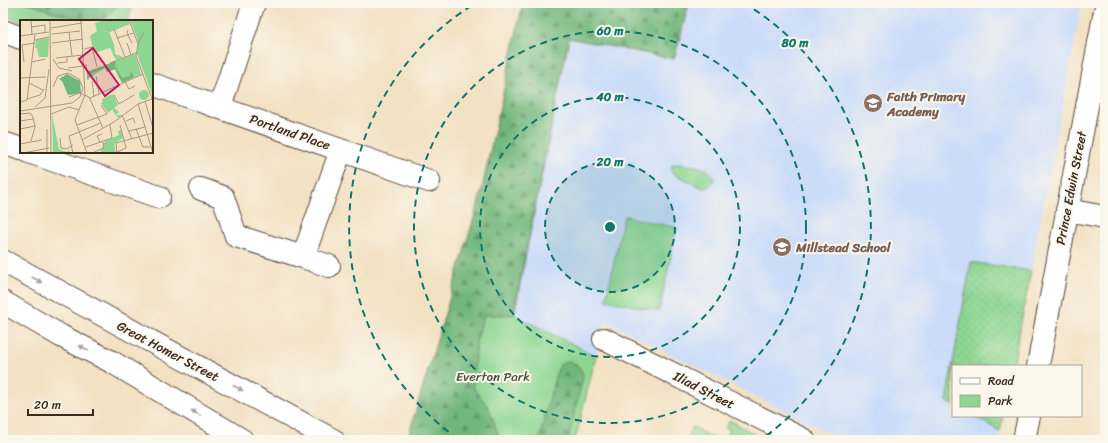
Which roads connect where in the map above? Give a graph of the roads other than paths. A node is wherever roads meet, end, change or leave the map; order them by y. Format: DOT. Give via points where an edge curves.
graph roads {
  1 [pos="254,3"];
  2 [pos="1104,25"];
  3 [pos="3,31"];
  4 [pos="20,38"];
  5 [pos="153,84"];
  6 [pos="220,107"];
  7 [pos="3,143"];
  8 [pos="20,149"];
  9 [pos="341,150"];
  10 [pos="32,153"];
  11 [pos="429,181"];
  12 [pos="201,189"];
  13 [pos="159,197"];
  14 [pos="1067,210"];
  15 [pos="1105,218"];
  16 [pos="303,257"];
  17 [pos="3,261"];
  18 [pos="329,266"];
  19 [pos="3,302"];
  20 [pos="604,339"];
  21 [pos="1038,365"];
  22 [pos="1029,417"];
  23 [pos="240,440"];
  24 [pos="334,440"];
  25 [pos="804,440"];
  26 [pos="1024,440"];
  1 -- 6 [label="street"];
  2 -- 14 [label="street, Prince Edwin Street"];
  3 -- 4 [label="street"];
  5 -- 6 [label="street, Portland Place"];
  6 -- 9 [label="street, Portland Place"];
  7 -- 8 [label="street"];
  9 -- 11 [label="street, Portland Place"];
  9 -- 16 [label="street"];
  10 -- 13 [label="street"];
  12 -- 16 [label="street" via="223,197 236,236"];
  14 -- 15 [label="street"];
  14 -- 21 [label="street, Prince Edwin Street"];
  16 -- 18 [label="street"];
  17 -- 24 [label="street, Great Homer Street, one-way"];
  23 -- 19 [label="street, one-way" via="112,362"];
  20 -- 25 [label="street, Iliad Street"];
  22 -- 26 [label="street"];
}
